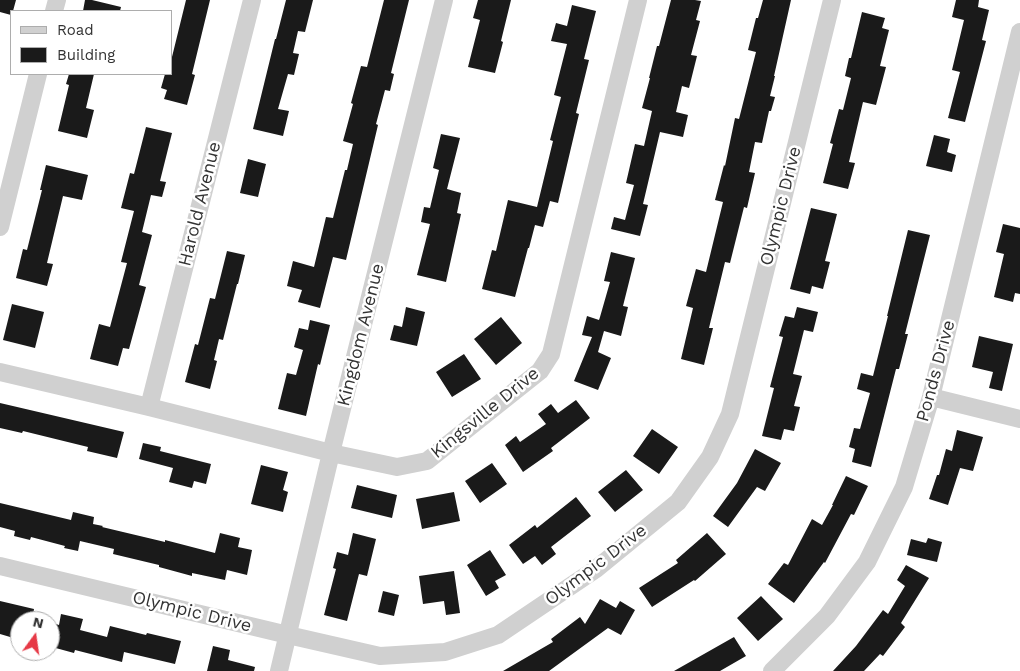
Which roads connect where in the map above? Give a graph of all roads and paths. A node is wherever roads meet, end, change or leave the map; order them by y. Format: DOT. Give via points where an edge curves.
graph roads {
  1 [pos="252,0"];
  2 [pos="444,0"];
  3 [pos="638,0"];
  4 [pos="832,0"];
  5 [pos="1020,32"];
  6 [pos="38,75"];
  7 [pos="0,227"];
  8 [pos="0,372"];
  9 [pos="931,397"];
  10 [pos="149,407"];
  11 [pos="1020,419"];
  12 [pos="331,453"];
  13 [pos="0,566"];
  14 [pos="288,635"];
  15 [pos="280,671"];
  16 [pos="772,671"];
  1 -- 10 [label="street, Harold Avenue"];
  2 -- 12 [label="street, Kingdom Avenue"];
  3 -- 12 [label="street, Kingsville Drive" via="551,354 540,371 426,461 397,467"];
  4 -- 14 [label="street, Olympic Drive" via="730,414 710,457 678,502 596,569 498,635 445,652 380,656"];
  5 -- 9 [label="street, Ponds Drive"];
  6 -- 7 [label="street"];
  8 -- 10 [label="street, Kingsville Drive"];
  9 -- 11 [label="street"];
  9 -- 16 [label="street, Ponds Drive" via="904,487 868,562 827,616"];
  10 -- 12 [label="street, Kingsville Drive"];
  12 -- 14 [label="street, Kingdom Avenue"];
  13 -- 14 [label="street, Olympic Drive"];
  14 -- 15 [label="street, Kingdom Avenue"];
}
